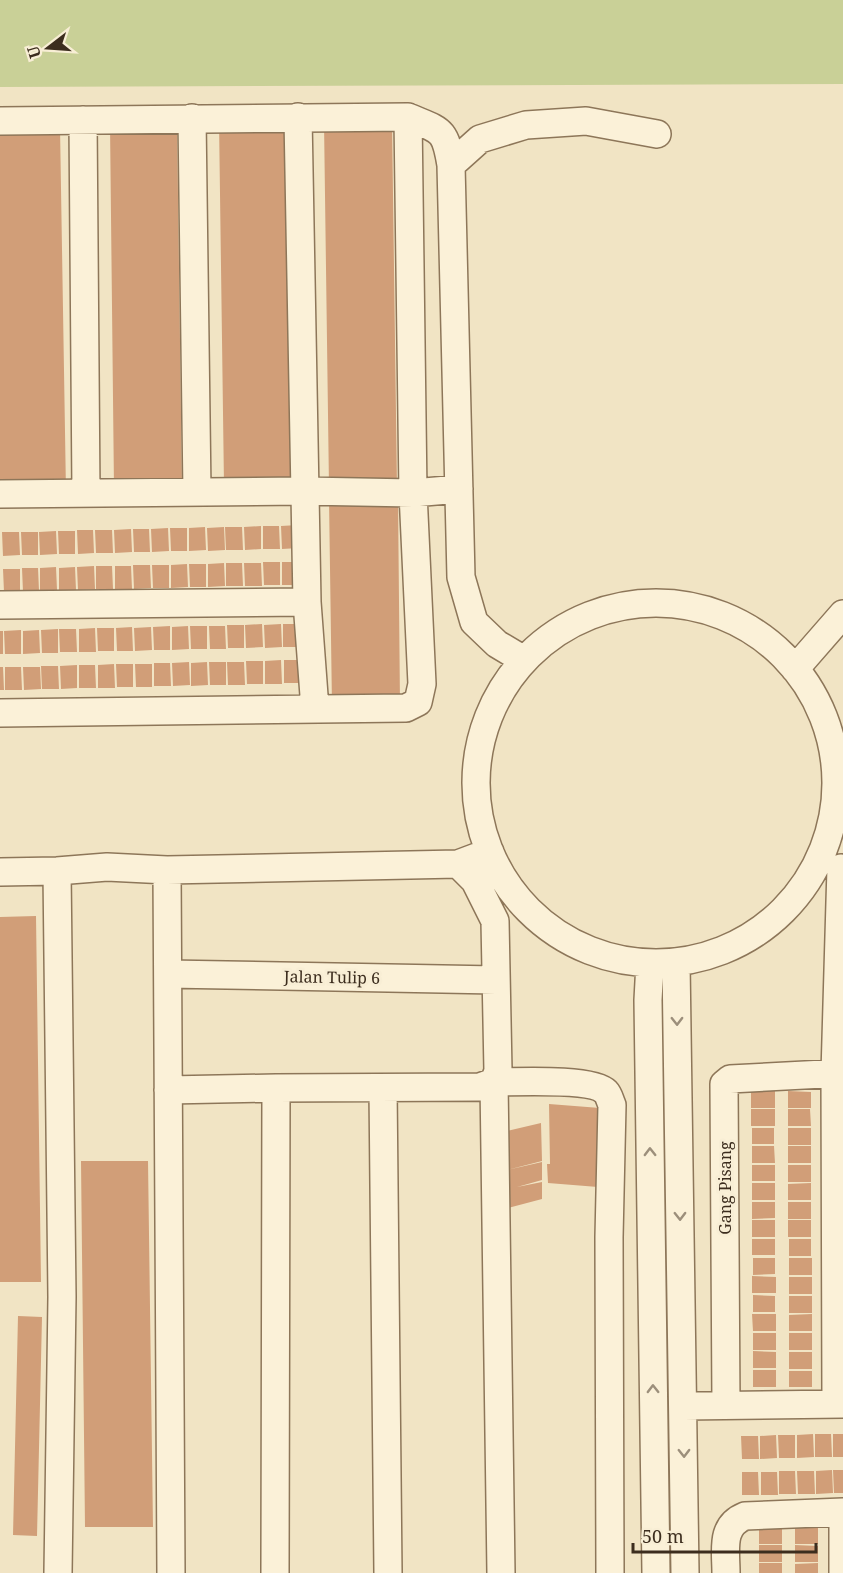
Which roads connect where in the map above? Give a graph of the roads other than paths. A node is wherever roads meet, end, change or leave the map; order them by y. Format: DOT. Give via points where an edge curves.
graph roads {
  1 [pos="298,117"];
  2 [pos="408,117"];
  3 [pos="192,118"];
  4 [pos="83,120"];
  5 [pos="0,121"];
  6 [pos="657,134"];
  7 [pos="451,165"];
  8 [pos="459,489"];
  9 [pos="305,491"];
  10 [pos="197,492"];
  11 [pos="86,493"];
  12 [pos="413,493"];
  13 [pos="0,494"];
  14 [pos="307,602"];
  15 [pos="0,605"];
  16 [pos="843,614"];
  17 [pos="524,660"];
  18 [pos="795,669"];
  19 [pos="315,709"];
  20 [pos="0,712"];
  21 [pos="490,852"];
  22 [pos="458,864"];
  23 [pos="833,866"];
  24 [pos="167,870"];
  25 [pos="57,871"];
  26 [pos="0,872"];
  27 [pos="663,963"];
  28 [pos="841,967"];
  29 [pos="168,974"];
  30 [pos="496,980"];
  31 [pos="839,1073"];
  32 [pos="494,1082"];
  33 [pos="276,1088"];
  34 [pos="382,1088"];
  35 [pos="168,1090"];
  36 [pos="839,1184"];
  37 [pos="609,1237"];
  38 [pos="651,1238"];
  39 [pos="839,1296"];
  40 [pos="839,1404"];
  41 [pos="726,1405"];
  42 [pos="684,1406"];
  43 [pos="655,1513"];
  44 [pos="610,1515"];
  45 [pos="58,1573"];
  46 [pos="171,1573"];
  47 [pos="275,1573"];
  48 [pos="388,1573"];
  49 [pos="501,1573"];
  50 [pos="610,1573"];
  51 [pos="656,1573"];
  52 [pos="686,1573"];
  53 [pos="726,1573"];
  54 [pos="843,1573"];
  1 -- 2 [label="street"];
  1 -- 3 [label="street"];
  1 -- 9 [label="street"];
  2 -- 7 [label="street" via="443,135"];
  2 -- 12 [label="street"];
  3 -- 4 [label="street"];
  3 -- 10 [label="street"];
  4 -- 5 [label="street"];
  4 -- 11 [label="street"];
  6 -- 7 [label="street" via="586,121 526,125 480,139"];
  7 -- 8 [label="street"];
  8 -- 12 [label="street"];
  8 -- 17 [label="street" via="460,577 474,622 497,644"];
  9 -- 10 [label="street"];
  9 -- 12 [label="street"];
  9 -- 14 [label="street"];
  10 -- 11 [label="street"];
  11 -- 13 [label="street"];
  12 -- 19 [label="street" via="422,684 418,702 406,708"];
  14 -- 15 [label="street"];
  14 -- 19 [label="street"];
  16 -- 18 [label="street"];
  17 -- 18 [label="street" via="564,627 587,616 636,603 662,602 712,611 736,621 772,645"];
  17 -- 21 [label="street" via="495,702 479,751 477,802"];
  18 -- 23 [label="street" via="822,714 830,738 836,789 827,840"];
  19 -- 20 [label="street"];
  21 -- 22 [label="street"];
  21 -- 27 [label="street" via="517,896 554,931 600,954"];
  22 -- 24 [label="street"];
  22 -- 30 [label="street" via="476,881 495,921"];
  23 -- 27 [label="street" via="804,886 769,924 748,938 701,958"];
  23 -- 28 [label="street"];
  24 -- 25 [label="street" via="107,867"];
  24 -- 29 [label="street"];
  25 -- 26 [label="street"];
  25 -- 45 [label="street" via="62,1297"];
  38 -- 27 [label="street, one-way" via="648,1000"];
  27 -- 42 [label="street, one-way"];
  28 -- 31 [label="street"];
  29 -- 30 [label="street, Jalan Tulip 6"];
  29 -- 35 [label="street"];
  30 -- 32 [label="street" via="498,1071"];
  31 -- 36 [label="street"];
  31 -- 41 [label="street, Gang Pisang" via="730,1079 724,1084"];
  32 -- 34 [label="street" via="480,1087"];
  32 -- 37 [label="street" via="577,1083 607,1092 612,1105"];
  32 -- 49 [label="street"];
  33 -- 34 [label="street"];
  33 -- 35 [label="street"];
  33 -- 47 [label="street"];
  34 -- 48 [label="street"];
  35 -- 46 [label="street"];
  36 -- 39 [label="street"];
  37 -- 38 [label="street"];
  37 -- 44 [label="street"];
  43 -- 38 [label="street, one-way"];
  39 -- 40 [label="street"];
  40 -- 41 [label="street"];
  41 -- 42 [label="street"];
  42 -- 52 [label="street, one-way"];
  43 -- 44 [label="street"];
  43 -- 51 [label="street"];
  44 -- 50 [label="street"];
  53 -- 54 [label="street" via="726,1536 737,1519 843,1512"];
}
